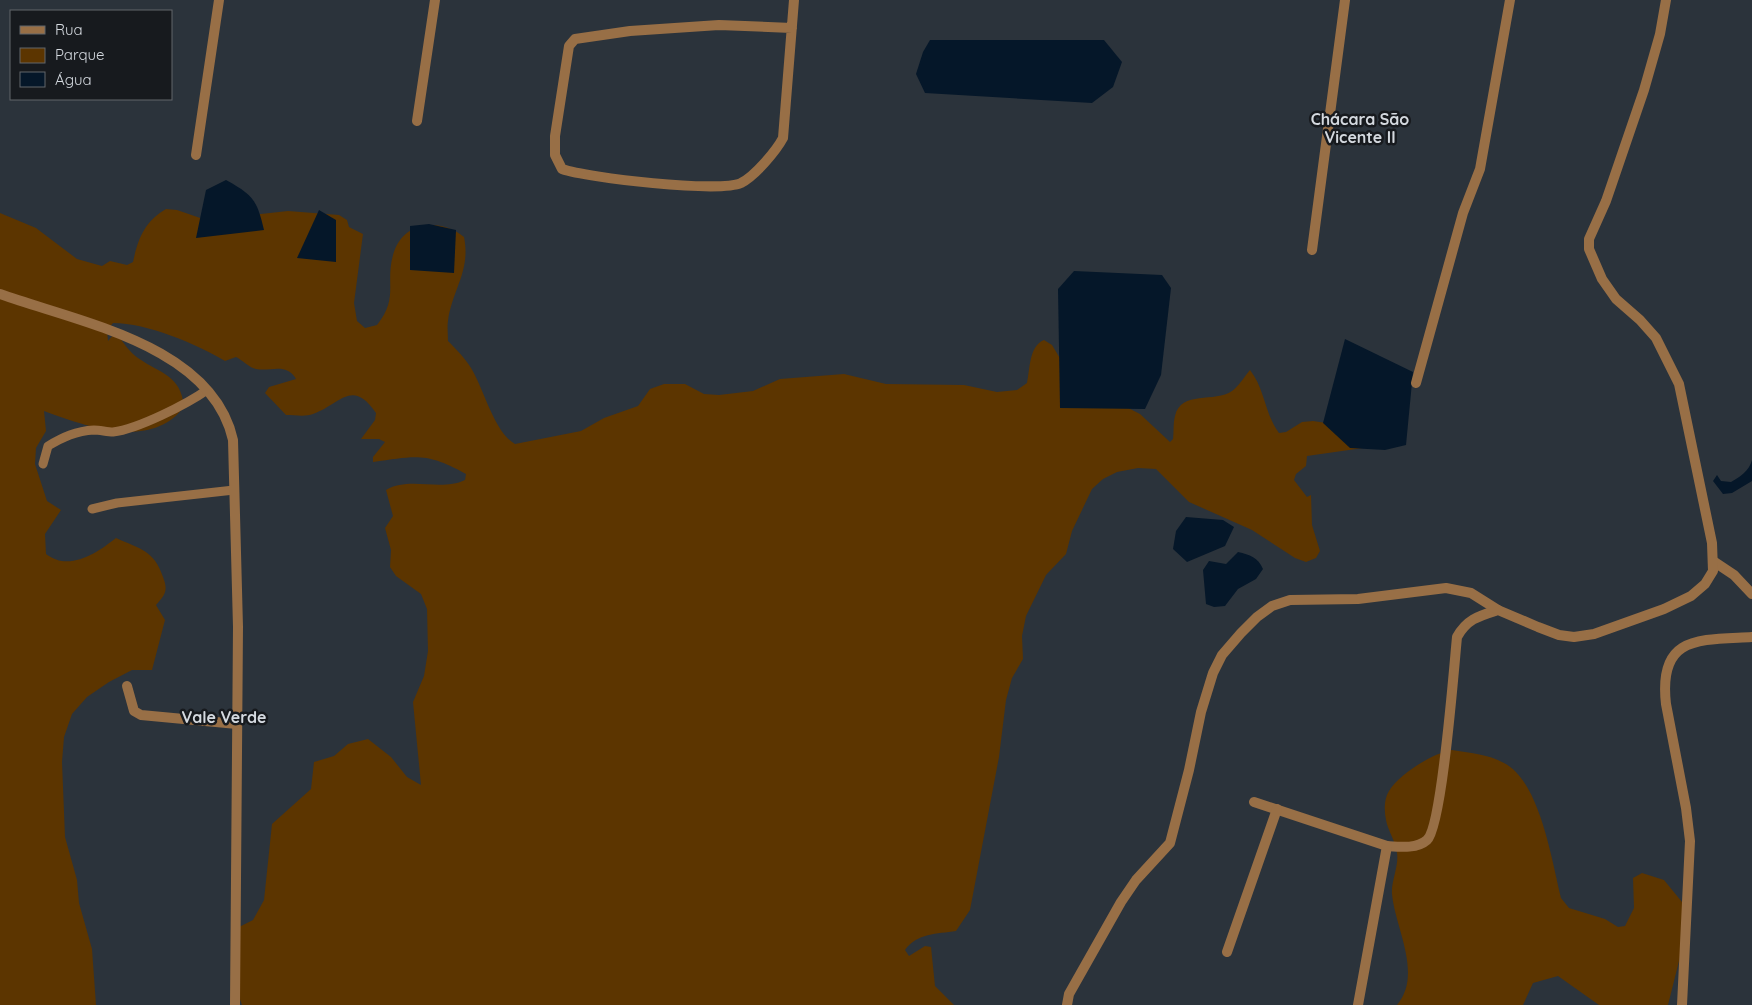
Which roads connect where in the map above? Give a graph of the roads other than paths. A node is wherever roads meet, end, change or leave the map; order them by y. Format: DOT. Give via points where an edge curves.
graph roads {
  1 [pos="219,0"];
  2 [pos="435,0"];
  3 [pos="794,0"];
  4 [pos="1345,0"];
  5 [pos="1510,0"];
  6 [pos="1666,0"];
  7 [pos="792,28"];
  8 [pos="417,121"];
  9 [pos="196,156"];
  10 [pos="1312,250"];
  11 [pos="0,294"];
  12 [pos="1416,383"];
  13 [pos="207,390"];
  14 [pos="42,464"];
  15 [pos="234,490"];
  16 [pos="92,509"];
  17 [pos="1714,561"];
  18 [pos="1752,594"];
  19 [pos="1498,610"];
  20 [pos="1752,637"];
  21 [pos="127,686"];
  22 [pos="237,724"];
  23 [pos="1254,802"];
  24 [pos="1277,809"];
  25 [pos="1387,846"];
  26 [pos="1227,952"];
  27 [pos="235,1005"];
  28 [pos="1067,1005"];
  29 [pos="1358,1005"];
  30 [pos="1682,1005"];
  1 -- 9 [label="street"];
  2 -- 8 [label="street"];
  3 -- 7 [label="street"];
  4 -- 10 [label="street"];
  5 -- 12 [label="street" via="1480,169 1463,213"];
  6 -- 17 [label="street" via="1644,90 1606,201 1589,239 1589,249 1602,279 1616,299 1656,338 1679,384"];
  7 -- 7 [label="street" via="783,138 776,150 743,182 728,187 664,184 576,174 562,169 555,155 555,136 569,46 575,39 630,31 719,25"];
  11 -- 13 [label="street" via="122,335 176,362"];
  13 -- 14 [label="lane" via="193,399 113,432 94,430 67,434 48,446"];
  13 -- 15 [label="street" via="225,413 230,426"];
  15 -- 16 [label="lane" via="117,503"];
  15 -- 22 [label="street"];
  17 -- 18 [label="street" via="1734,575"];
  17 -- 19 [label="street" via="1713,571 1705,584 1691,596 1594,634 1559,635"];
  19 -- 25 [label="street" via="1471,619 1457,637 1440,803 1432,835 1426,842 1416,845 1402,848"];
  19 -- 28 [label="street" via="1471,593 1446,588 1358,599 1290,600 1257,616 1222,655 1213,672 1170,843 1136,880 1121,902 1074,985"];
  20 -- 30 [label="street" via="1685,644 1674,653 1668,668 1666,704 1690,841"];
  21 -- 22 [label="street" via="134,711 141,716"];
  22 -- 27 [label="street"];
  23 -- 24 [label="street"];
  24 -- 25 [label="street"];
  24 -- 26 [label="street"];
  25 -- 29 [label="street"];
}
